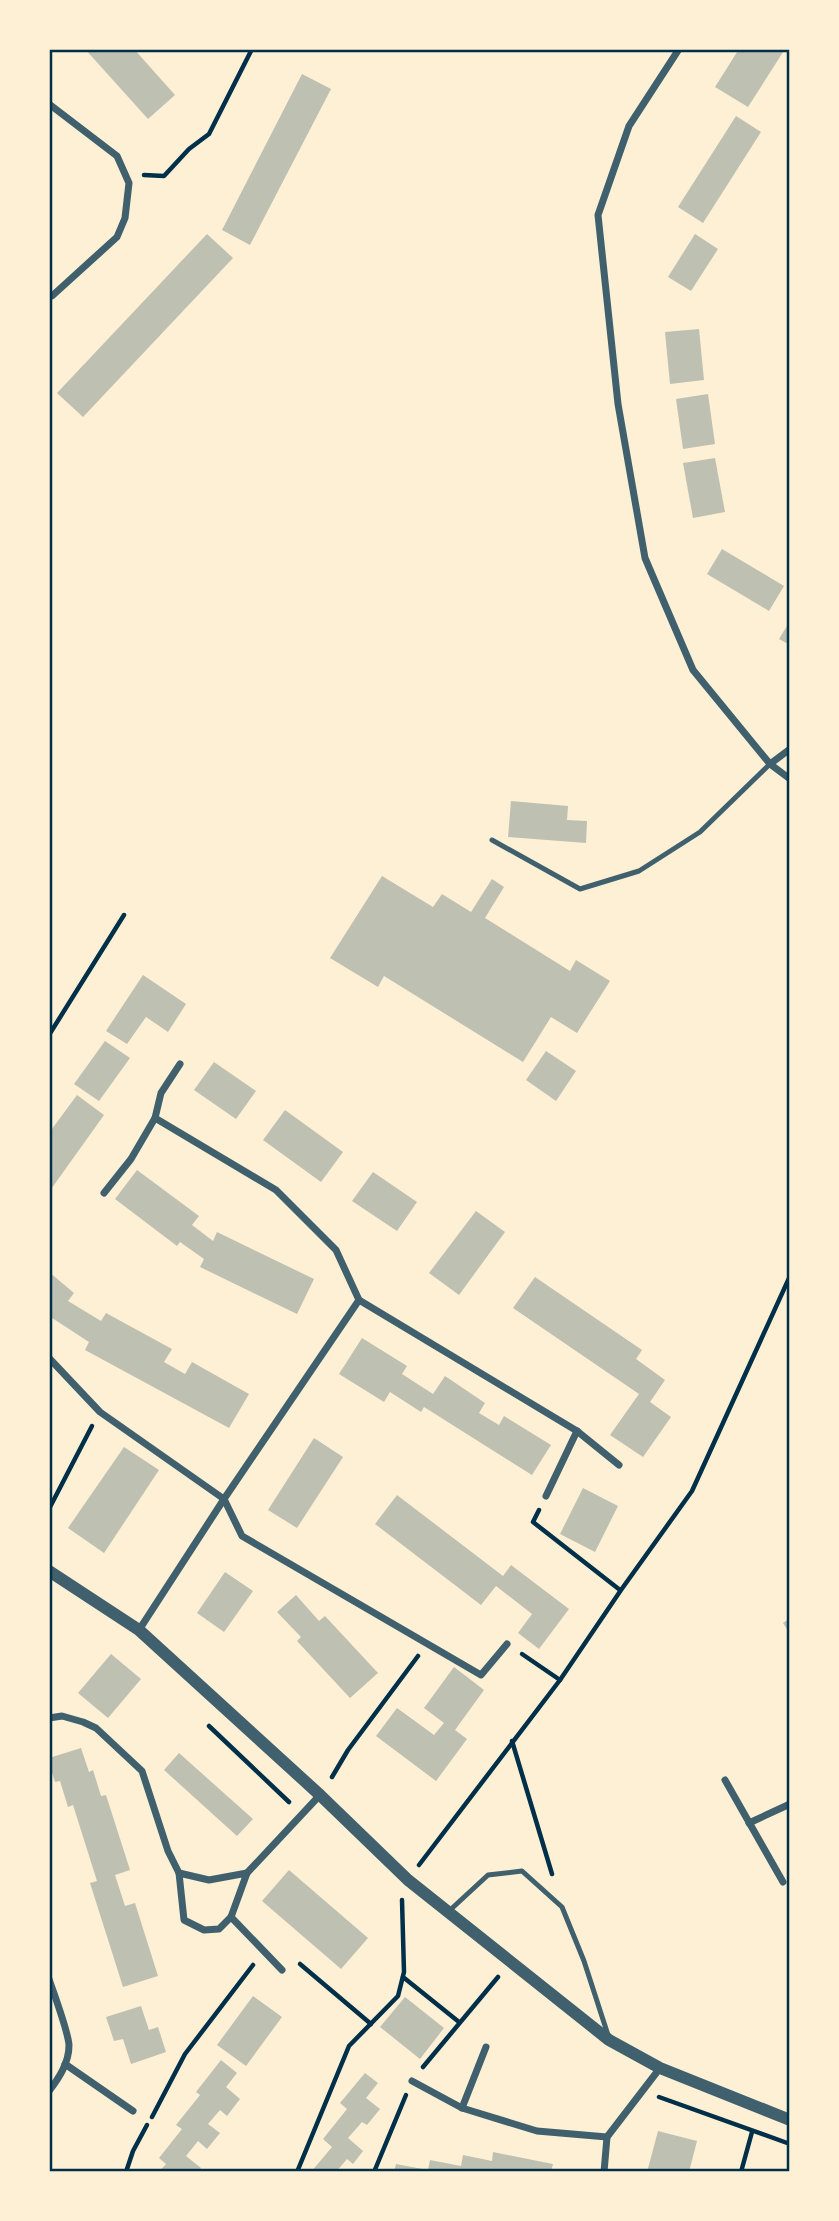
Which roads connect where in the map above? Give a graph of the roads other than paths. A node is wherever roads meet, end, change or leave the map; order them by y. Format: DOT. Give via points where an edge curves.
graph roads {
  1 [pos="679,49"];
  2 [pos="49,104"];
  3 [pos="49,294"];
  4 [pos="790,749"];
  5 [pos="770,764"];
  6 [pos="790,779"];
  7 [pos="492,840"];
  8 [pos="180,1064"];
  9 [pos="155,1118"];
  10 [pos="104,1193"];
  11 [pos="359,1300"];
  12 [pos="49,1358"];
  13 [pos="577,1431"];
  14 [pos="619,1465"];
  15 [pos="545,1496"];
  16 [pos="224,1499"];
  17 [pos="49,1571"];
  18 [pos="139,1630"];
  19 [pos="507,1644"];
  20 [pos="49,1718"];
  21 [pos="725,1780"];
  22 [pos="320,1796"];
  23 [pos="790,1804"];
  24 [pos="749,1823"];
  25 [pos="179,1873"];
  26 [pos="247,1873"];
  27 [pos="783,1882"];
  28 [pos="447,1913"];
  29 [pos="231,1917"];
  30 [pos="282,1970"];
  31 [pos="49,1979"];
  32 [pos="609,2040"];
  33 [pos="486,2047"];
  34 [pos="65,2064"];
  35 [pos="660,2068"];
  36 [pos="412,2081"];
  37 [pos="49,2091"];
  38 [pos="462,2108"];
  39 [pos="133,2111"];
  40 [pos="790,2120"];
  41 [pos="607,2137"];
  42 [pos="604,2172"];
  1 -- 5 [label="street" via="629,126 598,215 618,404 645,558 692,670"];
  2 -- 3 [label="street" via="117,156 129,183 125,218 117,237"];
  4 -- 5 [label="street"];
  5 -- 6 [label="street"];
  5 -- 7 [label="lane" via="700,832 639,870 580,889"];
  8 -- 9 [label="street" via="161,1093"];
  9 -- 10 [label="street"];
  9 -- 11 [label="street" via="276,1190 337,1250"];
  11 -- 13 [label="street"];
  11 -- 16 [label="street"];
  12 -- 16 [label="street" via="100,1412"];
  13 -- 14 [label="street"];
  13 -- 15 [label="street"];
  16 -- 18 [label="street"];
  16 -- 19 [label="street" via="242,1536 481,1675"];
  17 -- 18 [label="street"];
  18 -- 22 [label="street"];
  20 -- 25 [label="street" via="62,1716 96,1728 142,1771"];
  21 -- 24 [label="street"];
  22 -- 26 [label="street"];
  22 -- 28 [label="street"];
  23 -- 24 [label="street"];
  24 -- 27 [label="street"];
  25 -- 26 [label="street" via="209,1880"];
  25 -- 29 [label="street" via="184,1920 204,1930 219,1929"];
  26 -- 29 [label="street"];
  28 -- 32 [label="street"];
  28 -- 32 [label="lane" via="488,1875 522,1871 562,1907"];
  29 -- 30 [label="street"];
  31 -- 34 [label="street" via="69,2044"];
  32 -- 35 [label="street"];
  33 -- 38 [label="street"];
  34 -- 37 [label="street"];
  34 -- 39 [label="street"];
  35 -- 40 [label="street"];
  35 -- 41 [label="street"];
  36 -- 38 [label="street"];
  38 -- 41 [label="street" via="537,2131"];
  41 -- 42 [label="street"];
}
